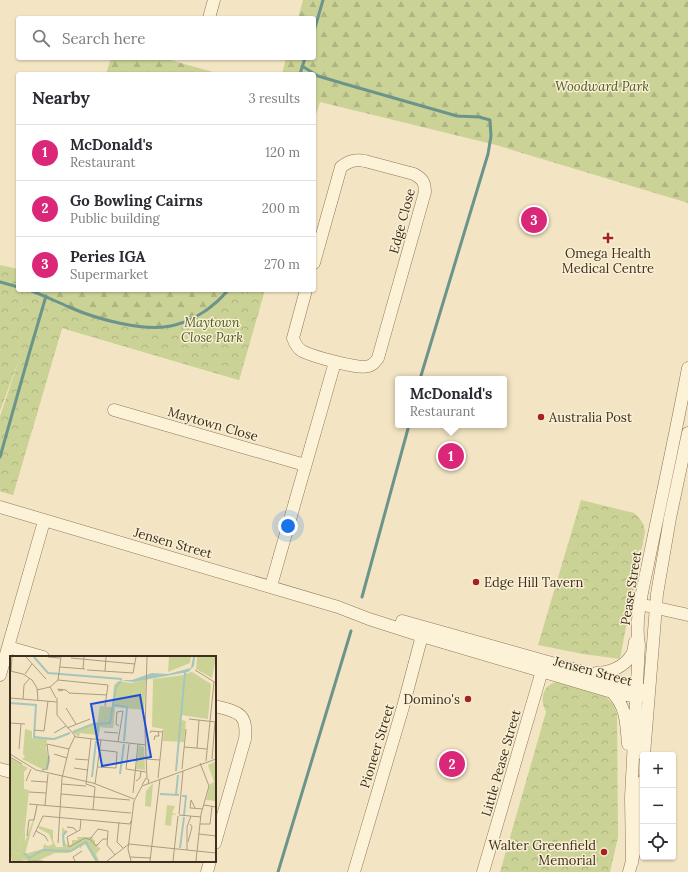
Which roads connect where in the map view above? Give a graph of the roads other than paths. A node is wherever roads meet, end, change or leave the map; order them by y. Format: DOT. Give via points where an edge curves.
graph roads {
  1 [pos="214,0"];
  2 [pos="210,16"];
  3 [pos="316,256"];
  4 [pos="305,292"];
  5 [pos="335,362"];
  6 [pos="688,368"];
  7 [pos="114,410"];
  8 [pos="688,433"];
  9 [pos="305,465"];
  10 [pos="0,508"];
  11 [pos="44,520"];
  12 [pos="271,586"];
  13 [pos="641,605"];
  14 [pos="655,608"];
  15 [pos="688,615"];
  16 [pos="424,632"];
  17 [pos="637,635"];
  18 [pos="8,647"];
  19 [pos="40,656"];
  20 [pos="543,667"];
  21 [pos="591,674"];
  22 [pos="0,675"];
  23 [pos="612,692"];
  24 [pos="641,692"];
  25 [pos="216,706"];
  26 [pos="644,752"];
  27 [pos="0,769"];
  28 [pos="10,772"];
  29 [pos="632,773"];
  30 [pos="643,788"];
  31 [pos="216,840"];
  32 [pos="210,862"];
  33 [pos="630,868"];
  34 [pos="207,872"];
  35 [pos="354,872"];
  36 [pos="483,872"];
  1 -- 2 [label="street"];
  3 -- 5 [label="street, Edge Close" via="341,167 357,159 422,178 425,192 378,358 369,366 362,368"];
  4 -- 5 [label="street, Edge Close" via="293,338 296,346 302,351"];
  5 -- 9 [label="street"];
  6 -- 13 [label="street, Pease Street"];
  7 -- 9 [label="street, Maytown Close"];
  8 -- 14 [label="street, Pease Street"];
  9 -- 12 [label="street"];
  10 -- 11 [label="street, Jensen Street"];
  11 -- 12 [label="street, Jensen Street"];
  11 -- 18 [label="street"];
  12 -- 16 [label="street, Jensen Street" via="338,607 369,612"];
  13 -- 14 [label="street"];
  13 -- 17 [label="street, Pease Street"];
  14 -- 15 [label="street"];
  14 -- 24 [label="street, Pease Street"];
  16 -- 20 [label="street, Jensen Street"];
  16 -- 35 [label="street, Pioneer Street"];
  17 -- 21 [label="street" via="632,654 623,664 611,671"];
  17 -- 24 [label="street, Pease Street"];
  18 -- 19 [label="street"];
  18 -- 22 [label="street"];
  20 -- 21 [label="street, Jensen Street"];
  20 -- 23 [label="street, Jensen Street"];
  20 -- 36 [label="street, Little Pease Street"];
  21 -- 24 [label="street, Jensen Street"];
  23 -- 24 [label="street, Jensen Street"];
  23 -- 29 [label="street" via="621,702 625,714"];
  24 -- 26 [label="street, Pease Street"];
  24 -- 29 [label="street, Pease Street"];
  25 -- 31 [label="street" via="239,714 244,720 246,730"];
  27 -- 28 [label="street"];
  29 -- 33 [label="street, Pease Street"];
  30 -- 33 [label="street, Pease Street" via="640,831"];
  32 -- 34 [label="street"];
}
